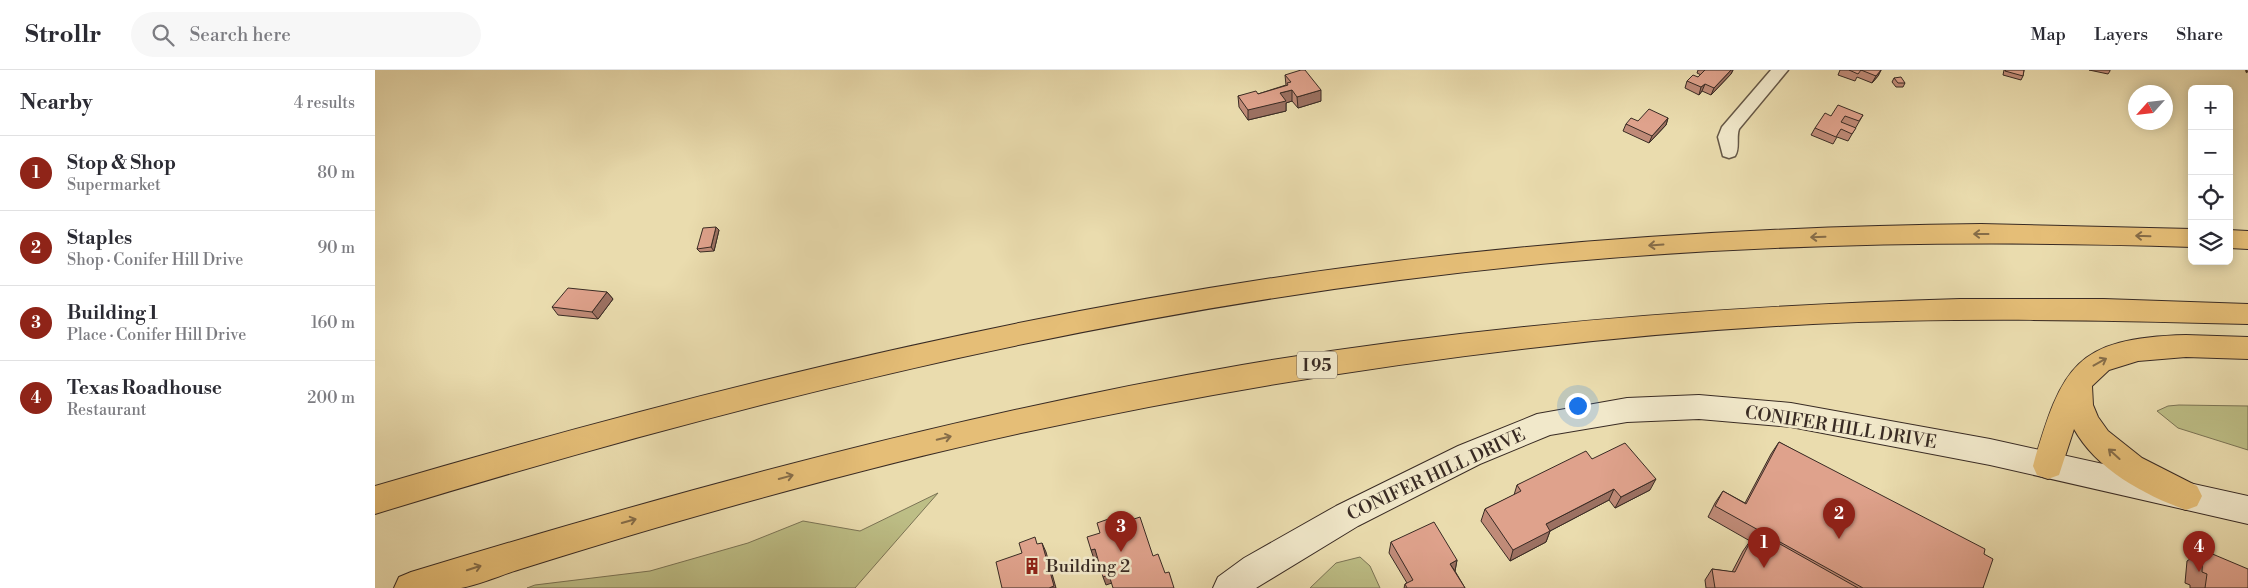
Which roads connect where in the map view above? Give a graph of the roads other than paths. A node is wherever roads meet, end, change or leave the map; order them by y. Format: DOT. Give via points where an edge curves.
graph roads {
  1 [pos="1780,70"];
  2 [pos="1729,152"];
  3 [pos="2188,238"];
  4 [pos="2233,240"];
  5 [pos="2248,240"];
  6 [pos="2248,314"];
  7 [pos="2248,348"];
  8 [pos="2078,385"];
  9 [pos="2047,466"];
  10 [pos="2186,496"];
  11 [pos="375,500"];
  12 [pos="2248,510"];
  13 [pos="411,588"];
  14 [pos="1230,588"];
  1 -- 2 [label="street" via="1731,127 1727,137"];
  3 -- 11 [label="highway, one-way" via="1976,234 1790,238 1542,255 1327,280 1100,317 883,362 653,420"];
  4 -- 5 [label="highway"];
  13 -- 6 [label="highway, I 95, one-way" via="658,512 889,451 1104,403 1376,356 1626,327 1827,314 2049,309"];
  8 -- 7 [label="highway, one-way" via="2093,366 2135,350"];
  8 -- 9 [label="highway"];
  10 -- 8 [label="highway, one-way" via="2138,472 2106,447 2081,414"];
  9 -- 10 [label="street, CONIFER HILL DRIVE"];
  9 -- 14 [label="street, CONIFER HILL DRIVE" via="1990,452 1791,415 1699,407 1627,410 1547,423 1469,455 1347,516 1256,569"];
  10 -- 12 [label="street, CONIFER HILL DRIVE"];
}
